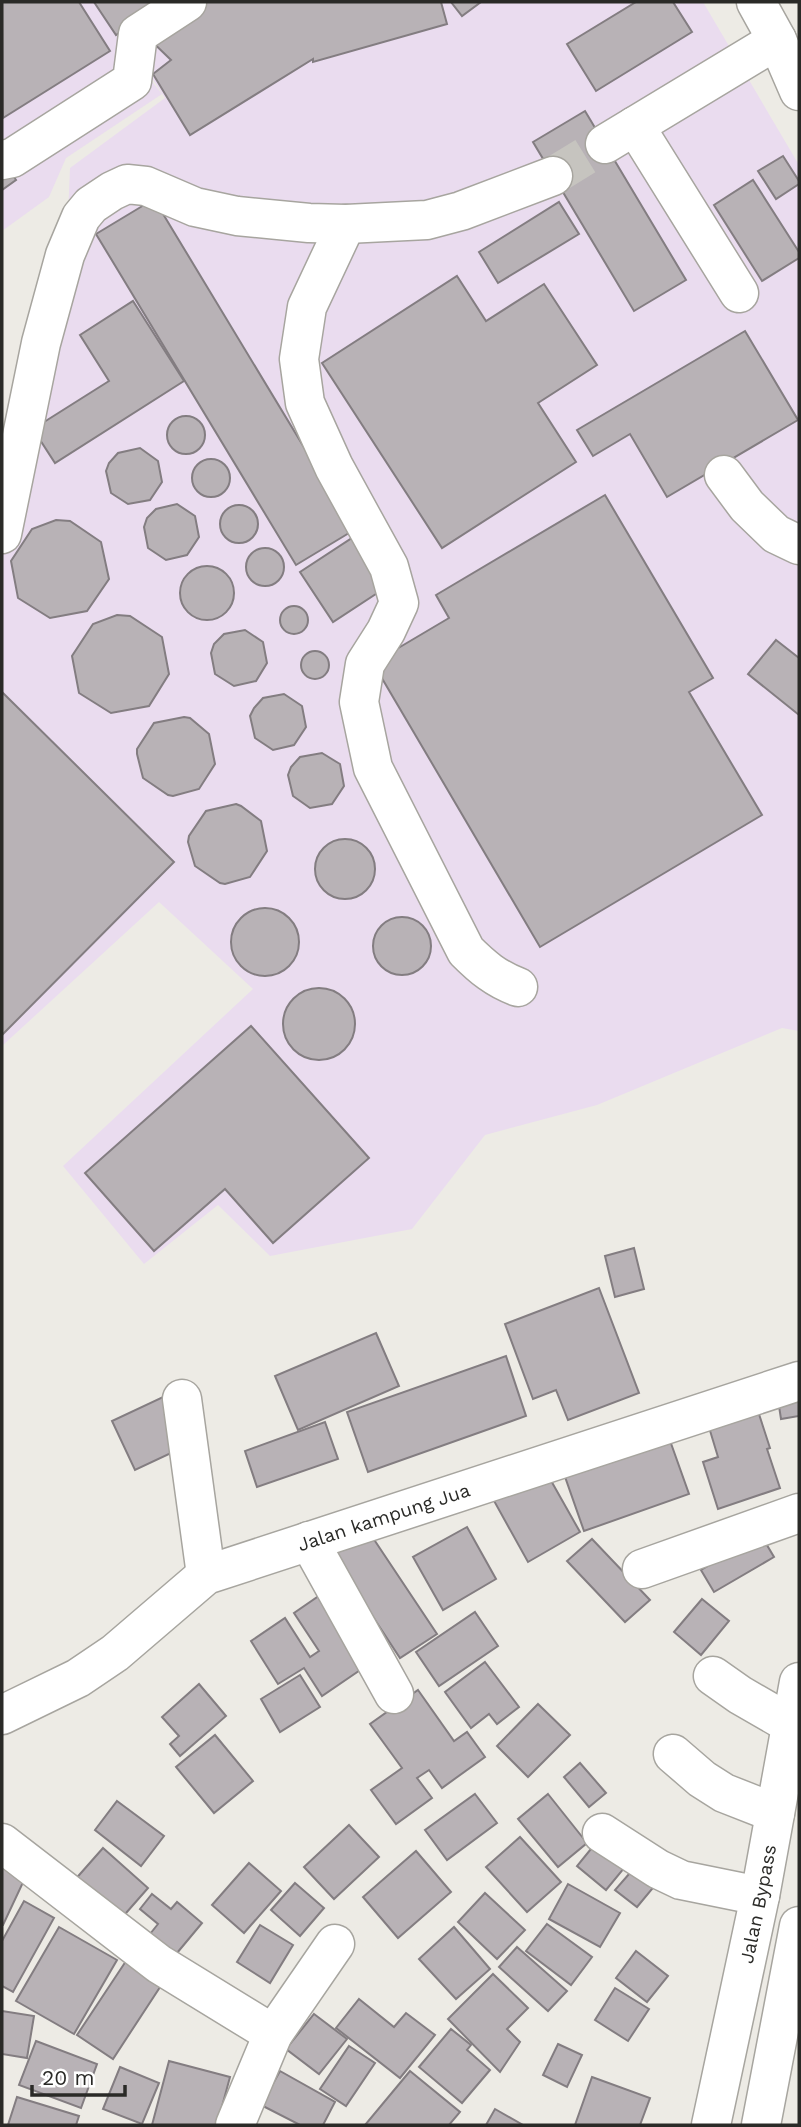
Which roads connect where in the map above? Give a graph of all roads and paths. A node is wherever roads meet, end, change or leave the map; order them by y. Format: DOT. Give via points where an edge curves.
graph roads {
  1 [pos="187,2"];
  2 [pos="756,2"];
  3 [pos="777,40"];
  4 [pos="799,91"];
  5 [pos="2,160"];
  6 [pos="553,176"];
  7 [pos="346,224"];
  8 [pos="739,293"];
  9 [pos="724,475"];
  10 [pos="2,534"];
  11 [pos="799,545"];
  12 [pos="518,987"];
  13 [pos="799,1381"];
  14 [pos="182,1399"];
  15 [pos="799,1513"];
  16 [pos="309,1541"];
  17 [pos="642,1569"];
  18 [pos="206,1575"];
  19 [pos="713,1676"];
  20 [pos="799,1682"];
  21 [pos="394,1693"];
  22 [pos="2,1716"];
  23 [pos="792,1725"];
  24 [pos="673,1754"];
  25 [pos="775,1813"];
  26 [pos="602,1833"];
  27 [pos="2,1843"];
  28 [pos="760,1896"];
  29 [pos="799,1926"];
  30 [pos="335,1944"];
  31 [pos="273,2034"];
  32 [pos="235,2125"];
  33 [pos="711,2125"];
  34 [pos="761,2125"];
  1 -- 5 [label="main road" via="138,34 132,81"];
  2 -- 3 [label="main road"];
  3 -- 4 [label="main road"];
  3 -- 8 [label="main road" via="620,135"];
  6 -- 7 [label="main road" via="427,220"];
  7 -- 10 [label="main road" via="237,216 127,184 91,205 65,255 40,343"];
  7 -- 12 [label="main road" via="306,307 299,359 305,403 389,567 399,603 365,664 359,702 373,768 466,951 499,980"];
  9 -- 11 [label="main road" via="776,534"];
  13 -- 16 [label="main road, Jalan kampung Jua"];
  14 -- 18 [label="main road"];
  15 -- 17 [label="main road"];
  16 -- 18 [label="main road, Jalan kampung Jua"];
  16 -- 21 [label="main road"];
  18 -- 22 [label="main road, Jalan kampung Jua" via="115,1653 78,1678"];
  19 -- 23 [label="main road"];
  20 -- 23 [label="main road, Jalan Bypass"];
  23 -- 25 [label="main road, Jalan Bypass"];
  24 -- 25 [label="main road" via="724,1793"];
  25 -- 28 [label="main road, Jalan Bypass"];
  26 -- 28 [label="main road" via="681,1880"];
  27 -- 31 [label="main road" via="159,1964"];
  28 -- 33 [label="main road, Jalan Bypass"];
  29 -- 34 [label="main road"];
  30 -- 31 [label="main road"];
  31 -- 32 [label="main road"];
}
